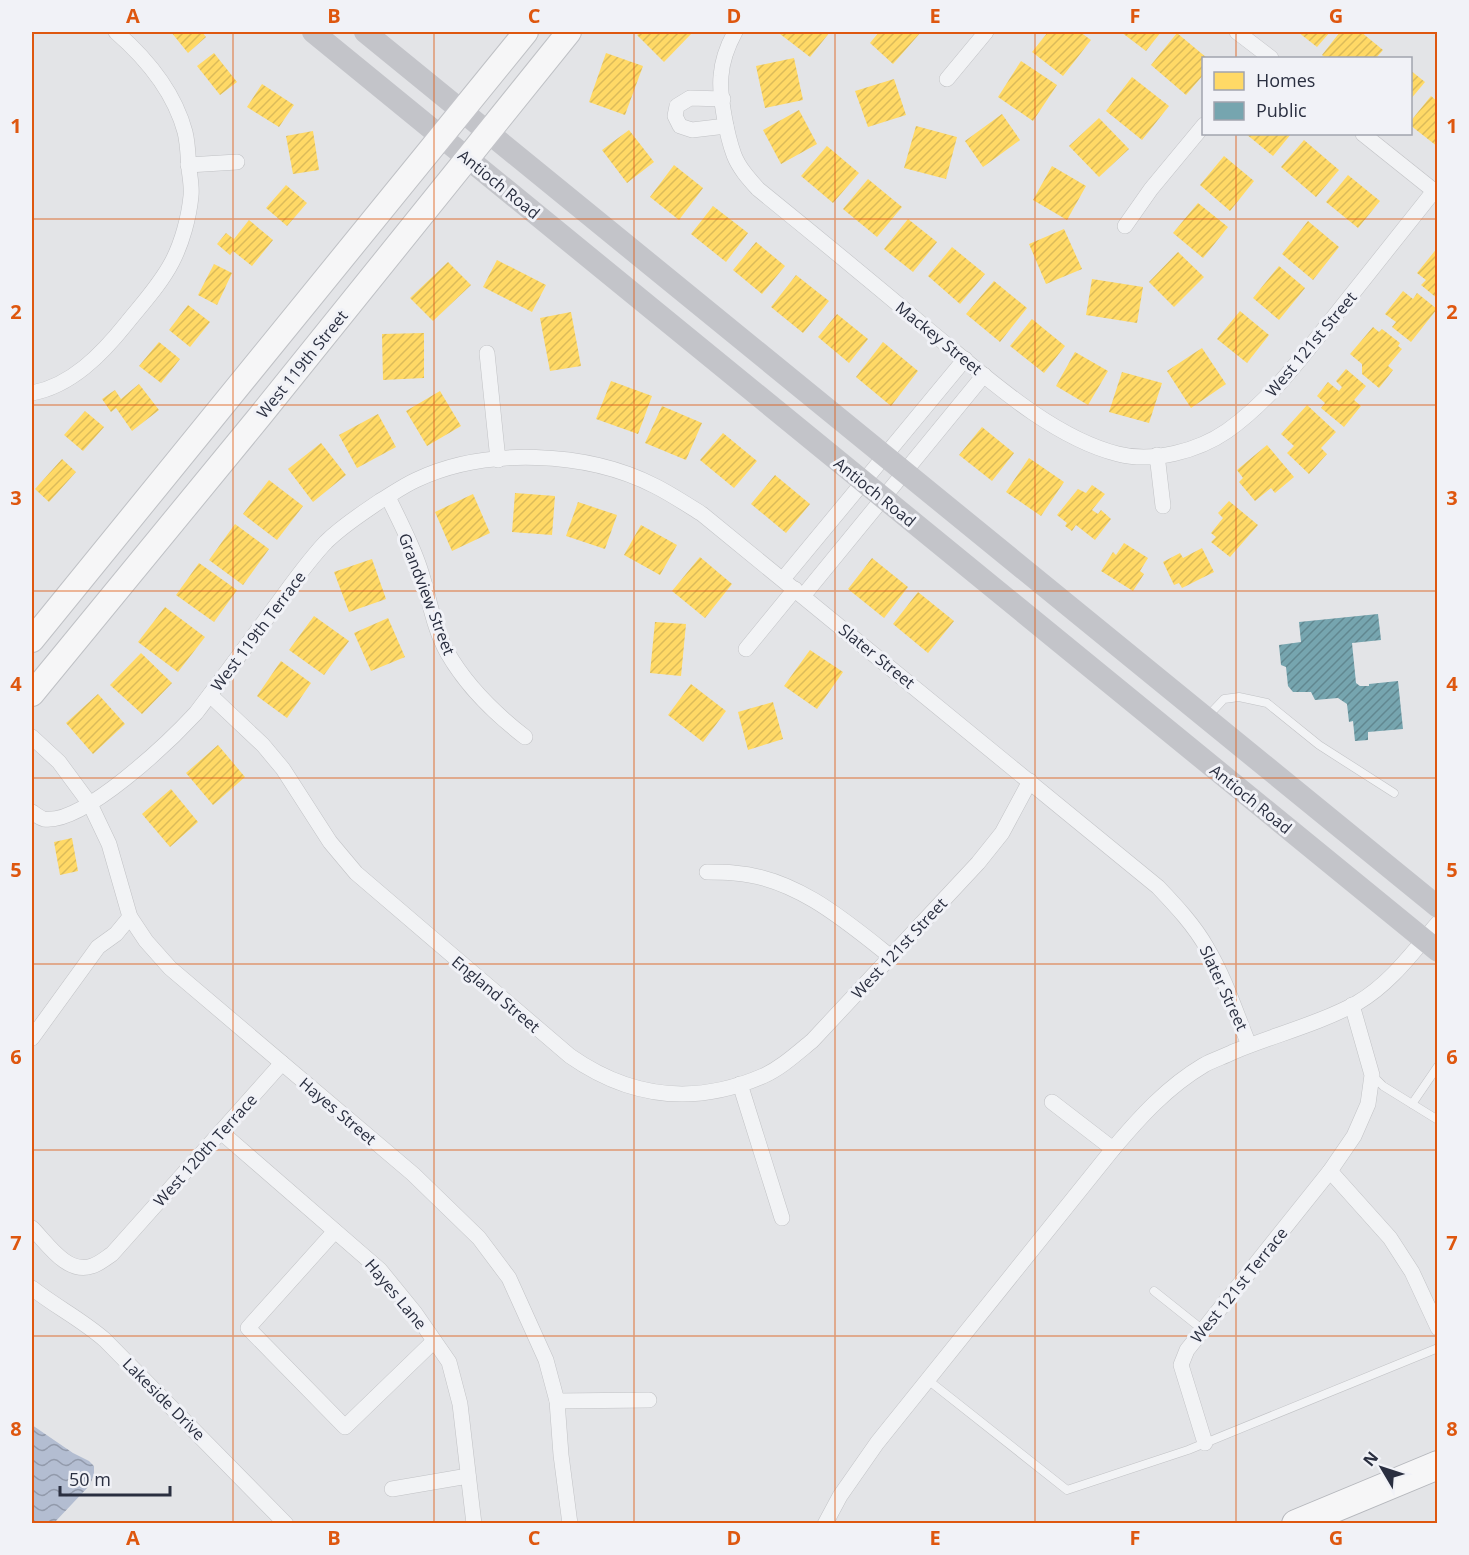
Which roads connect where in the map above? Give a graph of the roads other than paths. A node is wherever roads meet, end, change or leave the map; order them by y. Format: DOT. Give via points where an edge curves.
graph roads {
  1 [pos="116,32"];
  2 [pos="313,32"];
  3 [pos="365,32"];
  4 [pos="526,32"];
  5 [pos="569,32"];
  6 [pos="735,32"];
  7 [pos="986,32"];
  8 [pos="1237,32"];
  9 [pos="1264,56"];
  10 [pos="947,79"];
  11 [pos="723,99"];
  12 [pos="462,111"];
  13 [pos="726,126"];
  14 [pos="1202,126"];
  15 [pos="488,132"];
  16 [pos="1364,135"];
  17 [pos="441,137"];
  18 [pos="467,158"];
  19 [pos="237,162"];
  20 [pos="188,165"];
  21 [pos="1436,193"];
  22 [pos="1125,226"];
  23 [pos="487,353"];
  24 [pos="964,359"];
  25 [pos="984,375"];
  26 [pos="32,393"];
  27 [pos="1157,455"];
  28 [pos="884,456"];
  29 [pos="498,460"];
  30 [pos="904,472"];
  31 [pos="863,482"];
  32 [pos="388,497"];
  33 [pos="883,498"];
  34 [pos="1163,506"];
  35 [pos="793,588"];
  36 [pos="32,640"];
  37 [pos="746,649"];
  38 [pos="32,694"];
  39 [pos="210,695"];
  40 [pos="1206,718"];
  41 [pos="32,737"];
  42 [pos="525,737"];
  43 [pos="1030,781"];
  44 [pos="1394,793"];
  45 [pos="90,804"];
  46 [pos="32,812"];
  47 [pos="707,872"];
  48 [pos="1437,907"];
  49 [pos="130,917"];
  50 [pos="1433,938"];
  51 [pos="891,957"];
  52 [pos="1352,1005"];
  53 [pos="32,1038"];
  54 [pos="1249,1045"];
  55 [pos="282,1063"];
  56 [pos="1437,1066"];
  57 [pos="1372,1075"];
  58 [pos="740,1084"];
  59 [pos="1052,1102"];
  60 [pos="1412,1104"];
  61 [pos="1437,1120"];
  62 [pos="221,1132"];
  63 [pos="1113,1149"];
  64 [pos="1330,1171"];
  65 [pos="782,1218"];
  66 [pos="32,1228"];
  67 [pos="336,1231"];
  68 [pos="32,1288"];
  69 [pos="1154,1291"];
  70 [pos="1437,1328"];
  71 [pos="1203,1330"];
  72 [pos="434,1341"];
  73 [pos="1437,1348"];
  74 [pos="928,1380"];
  75 [pos="649,1400"];
  76 [pos="557,1401"];
  77 [pos="1205,1443"];
  78 [pos="1437,1465"];
  79 [pos="468,1476"];
  80 [pos="392,1489"];
  81 [pos="286,1524"];
  82 [pos="474,1524"];
  83 [pos="570,1524"];
  84 [pos="825,1524"];
  85 [pos="1296,1524"];
  1 -- 20 [label="street" via="145,59 168,92 185,133"];
  2 -- 17 [label="main road, Antioch Road"];
  3 -- 12 [label="main road, Antioch Road"];
  4 -- 12 [label="main road"];
  5 -- 15 [label="main road, West 119th Street"];
  6 -- 11 [label="street" via="720,78"];
  7 -- 10 [label="street"];
  8 -- 9 [label="street"];
  11 -- 13 [label="street"];
  11 -- 13 [label="street" via="690,98 677,106 675,116 680,126 692,130"];
  12 -- 15 [label="main road, Antioch Road"];
  12 -- 17 [label="main road"];
  13 -- 24 [label="street, Mackey Street" via="734,156 758,189"];
  14 -- 22 [label="street"];
  15 -- 18 [label="main road, West 119th Street"];
  15 -- 28 [label="main road, Antioch Road"];
  16 -- 21 [label="street"];
  17 -- 18 [label="main road, Antioch Road"];
  17 -- 36 [label="main road"];
  18 -- 31 [label="main road, Antioch Road"];
  18 -- 38 [label="main road, West 119th Street"];
  19 -- 20 [label="street"];
  20 -- 26 [label="street" via="191,195 183,232 162,279 90,363 64,381"];
  21 -- 27 [label="street, West 121st Street" via="1260,404 1212,440 1187,451"];
  23 -- 29 [label="street"];
  24 -- 25 [label="street, Mackey Street"];
  24 -- 28 [label="street"];
  25 -- 27 [label="street, Mackey Street" via="1067,434 1118,454"];
  25 -- 30 [label="street"];
  27 -- 34 [label="street"];
  28 -- 30 [label="main road, Antioch Road"];
  28 -- 31 [label="street"];
  29 -- 32 [label="street, West 119th Terrace" via="456,466 417,480"];
  29 -- 35 [label="street, Slater Street" via="564,460 604,467 654,485 702,514"];
  30 -- 33 [label="street"];
  30 -- 40 [label="main road, Antioch Road"];
  31 -- 33 [label="main road, Antioch Road"];
  31 -- 35 [label="street"];
  32 -- 39 [label="street, West 119th Terrace" via="351,520 326,542"];
  32 -- 42 [label="street, Grandview Street" via="420,568 446,651 479,698"];
  33 -- 35 [label="street"];
  33 -- 50 [label="main road, Antioch Road"];
  35 -- 37 [label="street"];
  35 -- 43 [label="street, Slater Street"];
  39 -- 45 [label="street, West 119th Terrace" via="176,735"];
  39 -- 58 [label="street, England Street" via="263,744 356,873 570,1056 614,1082 652,1092 693,1095"];
  40 -- 44 [label="lane" via="1224,699 1239,697 1267,703 1319,745"];
  40 -- 48 [label="main road, Antioch Road"];
  41 -- 45 [label="street, Hayes Street" via="59,762"];
  43 -- 51 [label="street, West 121st Street" via="1002,833"];
  43 -- 54 [label="street, Slater Street" via="1138,869 1185,916 1221,976"];
  45 -- 46 [label="street, West 119th Terrace" via="61,817 42,819"];
  45 -- 49 [label="street, Hayes Street" via="109,844"];
  47 -- 51 [label="street" via="754,876 794,891 851,925"];
  49 -- 53 [label="street" via="98,947"];
  49 -- 55 [label="street, Hayes Street" via="170,968"];
  50 -- 52 [label="street" via="1397,972"];
  51 -- 58 [label="street, West 121st Street" via="812,1041 764,1076"];
  52 -- 54 [label="street"];
  52 -- 57 [label="street, West 121st Terrace"];
  54 -- 63 [label="street" via="1205,1065 1162,1095"];
  55 -- 62 [label="street, West 120th Terrace"];
  55 -- 76 [label="street, Hayes Street" via="413,1174 479,1238 509,1278 522,1304 546,1360"];
  56 -- 60 [label="lane"];
  57 -- 60 [label="lane"];
  57 -- 64 [label="street, West 121st Terrace" via="1368,1104 1354,1136"];
  58 -- 65 [label="street"];
  59 -- 63 [label="street"];
  60 -- 61 [label="lane"];
  62 -- 66 [label="street, West 120th Terrace" via="112,1254 93,1266 79,1269 67,1264"];
  62 -- 67 [label="street, Hayes Lane"];
  63 -- 74 [label="street"];
  64 -- 70 [label="street" via="1389,1238 1412,1272"];
  64 -- 71 [label="street, West 121st Terrace"];
  67 -- 72 [label="street, Hayes Lane" via="380,1270"];
  67 -- 72 [label="street" via="248,1328 345,1427"];
  68 -- 81 [label="street, Lakeside Drive" via="55,1307 84,1321 105,1340"];
  69 -- 71 [label="lane"];
  71 -- 77 [label="street, West 121st Terrace" via="1181,1365"];
  72 -- 79 [label="street, Hayes Lane" via="449,1362 460,1404"];
  73 -- 77 [label="lane"];
  74 -- 77 [label="lane" via="1067,1490"];
  74 -- 84 [label="street" via="877,1443"];
  75 -- 76 [label="street"];
  76 -- 83 [label="street, Hayes Street"];
  78 -- 85 [label="highway"];
  79 -- 80 [label="street"];
  79 -- 82 [label="street, Hayes Lane"];
}
